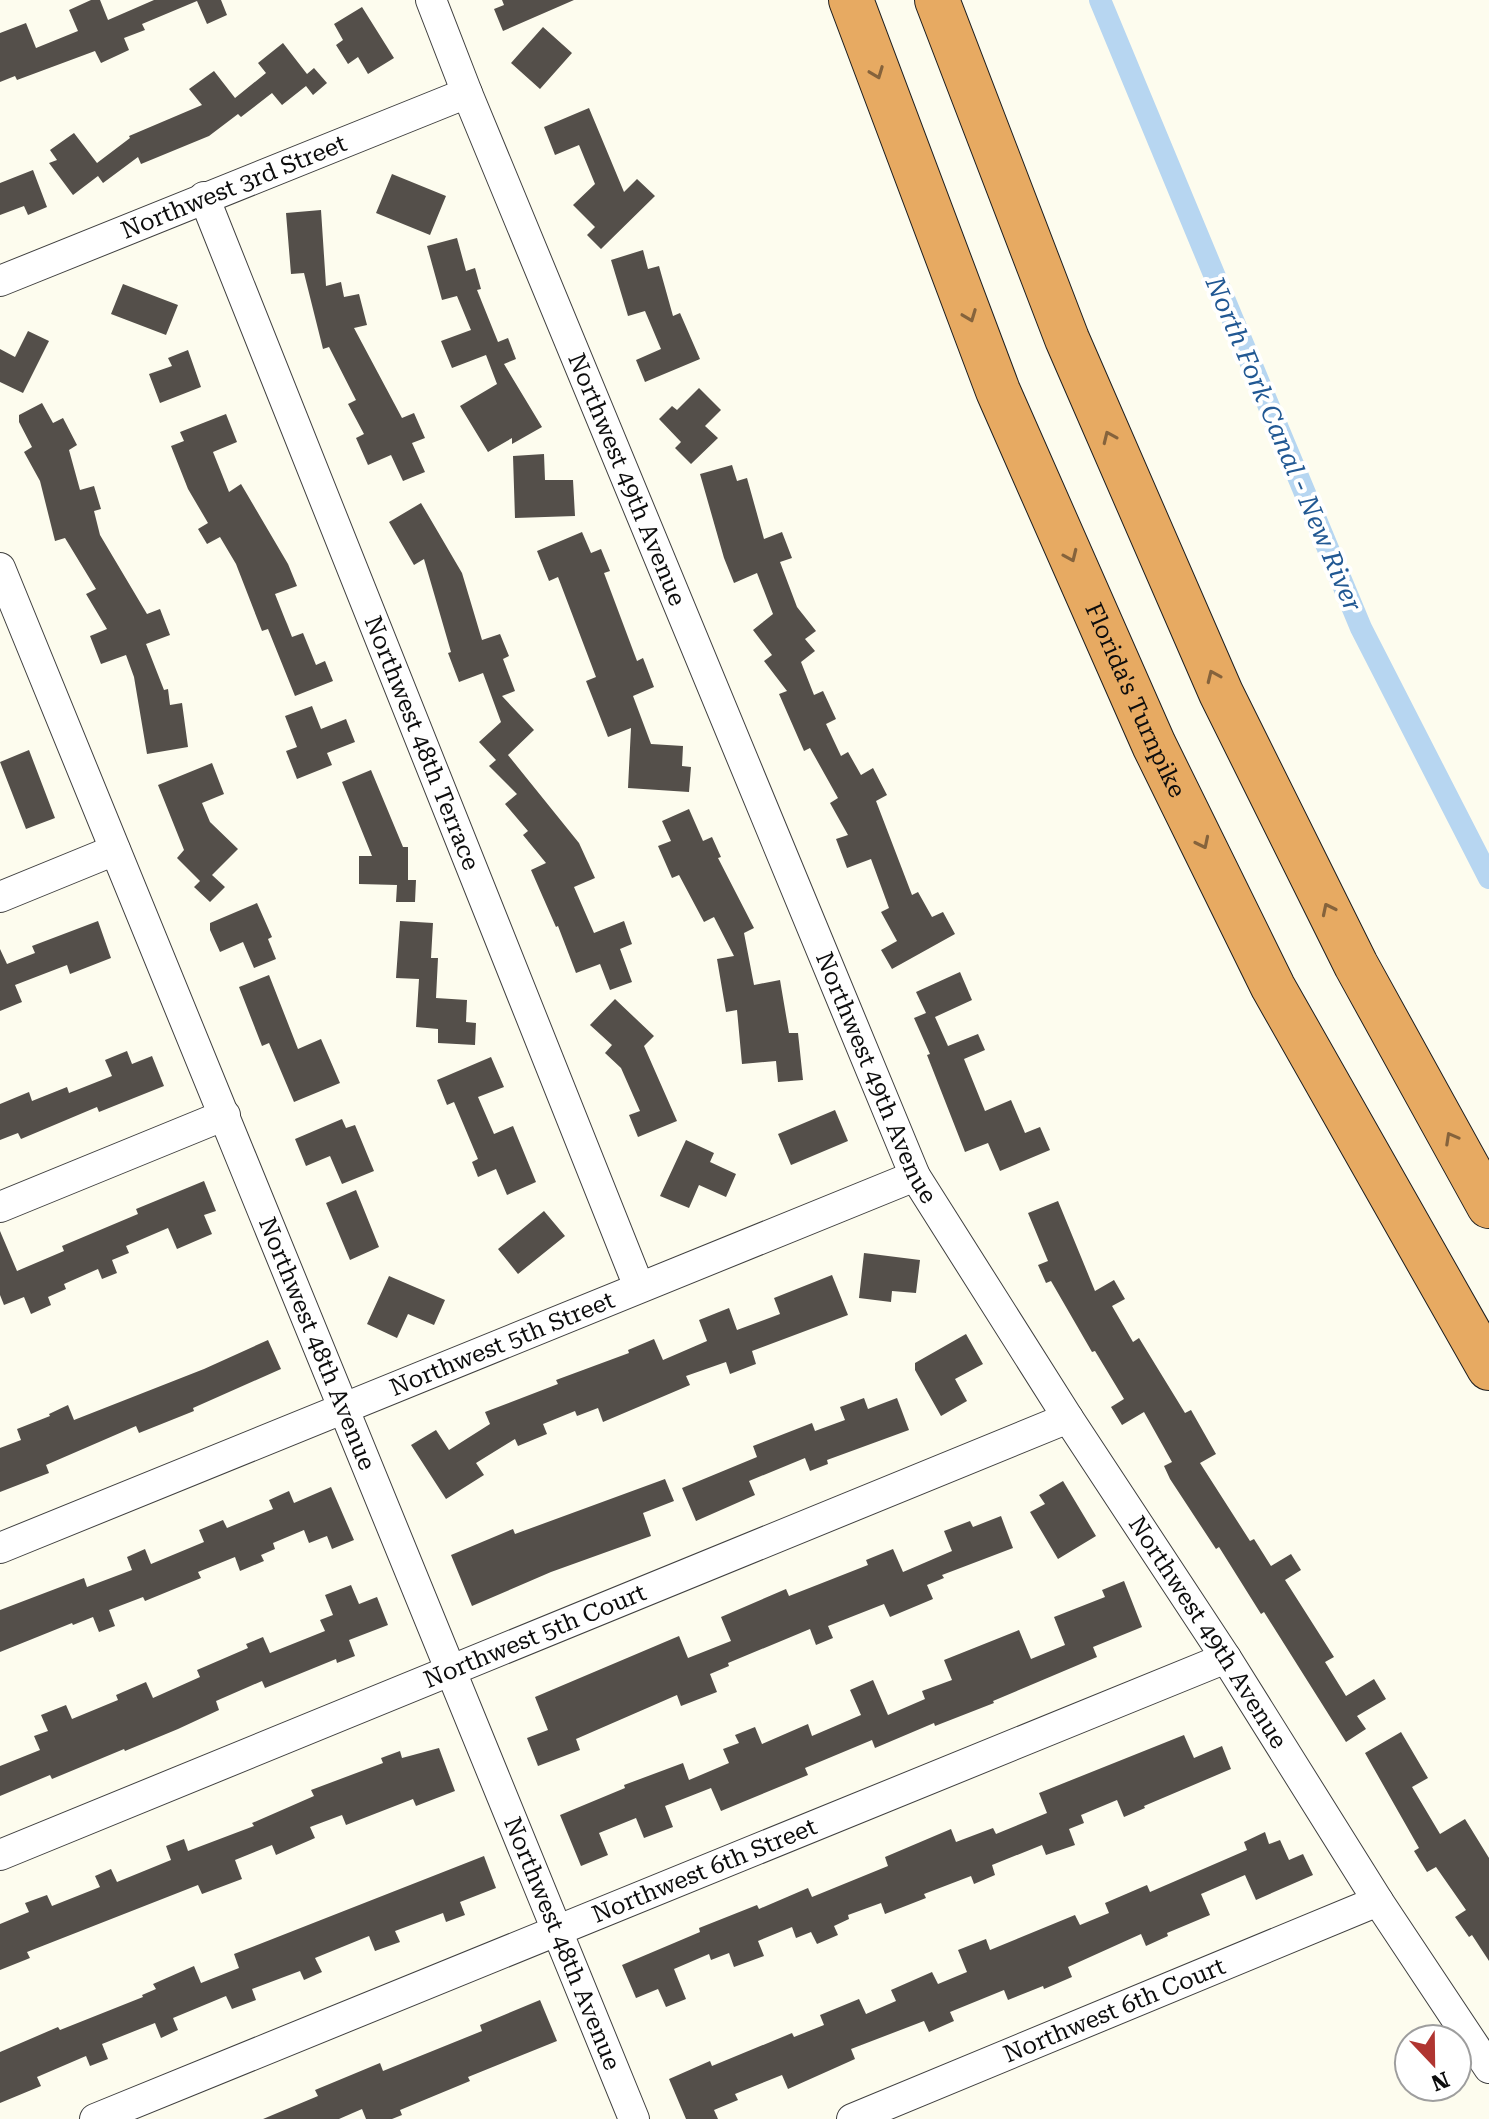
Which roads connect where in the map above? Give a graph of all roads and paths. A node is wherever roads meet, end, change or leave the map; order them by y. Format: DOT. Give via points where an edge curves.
graph roads {
  1 [pos="431,0"];
  2 [pos="851,0"];
  3 [pos="937,0"];
  4 [pos="467,93"];
  5 [pos="204,197"];
  6 [pos="0,281"];
  7 [pos="3,582"];
  8 [pos="115,850"];
  9 [pos="0,897"];
  10 [pos="225,1115"];
  11 [pos="915,1176"];
  12 [pos="1489,1206"];
  13 [pos="0,1207"];
  14 [pos="639,1287"];
  15 [pos="1489,1368"];
  16 [pos="344,1408"];
  17 [pos="1068,1418"];
  18 [pos="0,1548"];
  19 [pos="1226,1658"];
  20 [pos="452,1671"];
  21 [pos="0,1855"];
  22 [pos="1378,1901"];
  23 [pos="558,1931"];
  24 [pos="1489,2068"];
  25 [pos="95,2119"];
  26 [pos="634,2119"];
  27 [pos="852,2119"];
  1 -- 4 [label="street, Northwest 49th Avenue"];
  2 -- 15 [label="highway, Florida's Turnpike, one-way" via="998,391 1154,745 1273,987"];
  12 -- 3 [label="highway, one-way" via="1356,965 1221,693 1067,339"];
  4 -- 5 [label="street, Northwest 3rd Street"];
  4 -- 11 [label="street, Northwest 49th Avenue"];
  5 -- 6 [label="street, Northwest 3rd Street"];
  5 -- 14 [label="street, Northwest 48th Terrace"];
  7 -- 8 [label="street, Northwest 48th Avenue"];
  8 -- 9 [label="street"];
  8 -- 10 [label="street, Northwest 48th Avenue"];
  10 -- 13 [label="street"];
  10 -- 16 [label="street, Northwest 48th Avenue"];
  11 -- 14 [label="street, Northwest 5th Street"];
  11 -- 17 [label="street, Northwest 49th Avenue"];
  14 -- 16 [label="street, Northwest 5th Street"];
  16 -- 18 [label="street, Northwest 5th Street"];
  16 -- 20 [label="street, Northwest 48th Avenue"];
  17 -- 19 [label="street, Northwest 49th Avenue"];
  17 -- 20 [label="street, Northwest 5th Court"];
  19 -- 22 [label="street, Northwest 49th Avenue"];
  19 -- 23 [label="street, Northwest 6th Street"];
  20 -- 21 [label="street, Northwest 5th Court"];
  20 -- 23 [label="street, Northwest 48th Avenue"];
  22 -- 24 [label="street, Northwest 49th Avenue"];
  22 -- 27 [label="street, Northwest 6th Court"];
  23 -- 25 [label="street, Northwest 6th Street"];
  23 -- 26 [label="street, Northwest 48th Avenue"];
}
